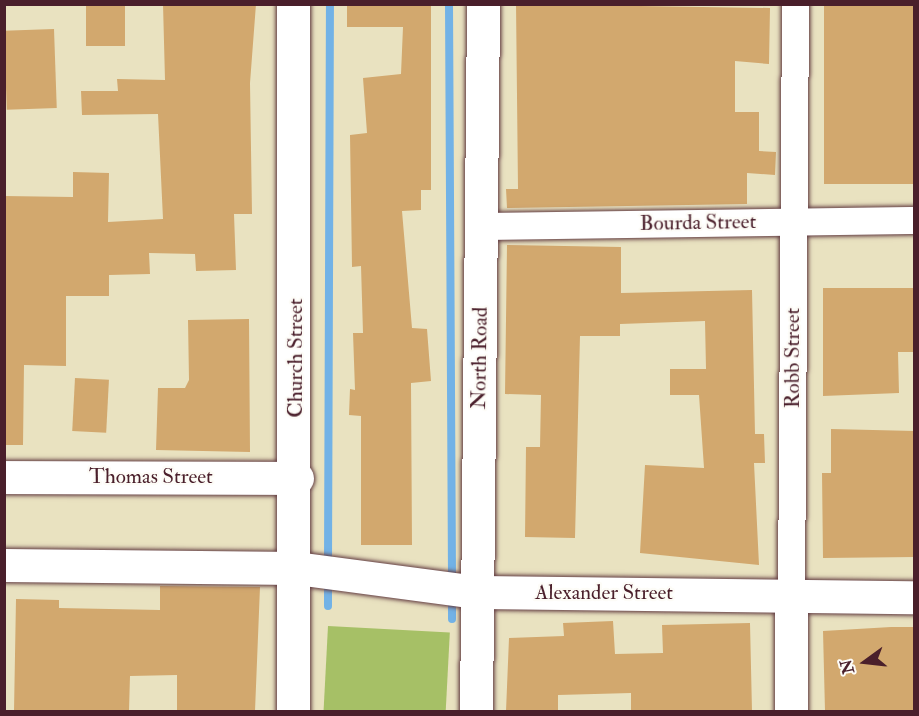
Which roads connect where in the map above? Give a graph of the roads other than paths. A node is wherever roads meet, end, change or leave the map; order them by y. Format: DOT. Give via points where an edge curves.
graph roads {
  1 [pos="293,4"];
  2 [pos="483,4"];
  3 [pos="795,4"];
  4 [pos="915,220"];
  5 [pos="794,222"];
  6 [pos="481,226"];
  7 [pos="4,477"];
  8 [pos="297,478"];
  9 [pos="4,565"];
  10 [pos="296,568"];
  11 [pos="477,592"];
  12 [pos="791,594"];
  13 [pos="915,597"];
  14 [pos="293,711"];
  15 [pos="476,711"];
  16 [pos="791,711"];
  1 -- 8 [label="street, Church Street"];
  2 -- 6 [label="street, North Road"];
  3 -- 5 [label="street, Robb Street"];
  4 -- 5 [label="street, Bourda Street"];
  5 -- 6 [label="street, Bourda Street"];
  5 -- 12 [label="street, Robb Street"];
  6 -- 11 [label="street, North Road"];
  7 -- 8 [label="street, Thomas Street"];
  8 -- 10 [label="street, Church Street"];
  9 -- 10 [label="street"];
  10 -- 11 [label="street, Alexander Street"];
  10 -- 14 [label="street, Church Street"];
  11 -- 12 [label="street, Alexander Street"];
  11 -- 15 [label="street, North Road"];
  12 -- 13 [label="street, Alexander Street"];
  12 -- 16 [label="street, Robb Street"];
}
